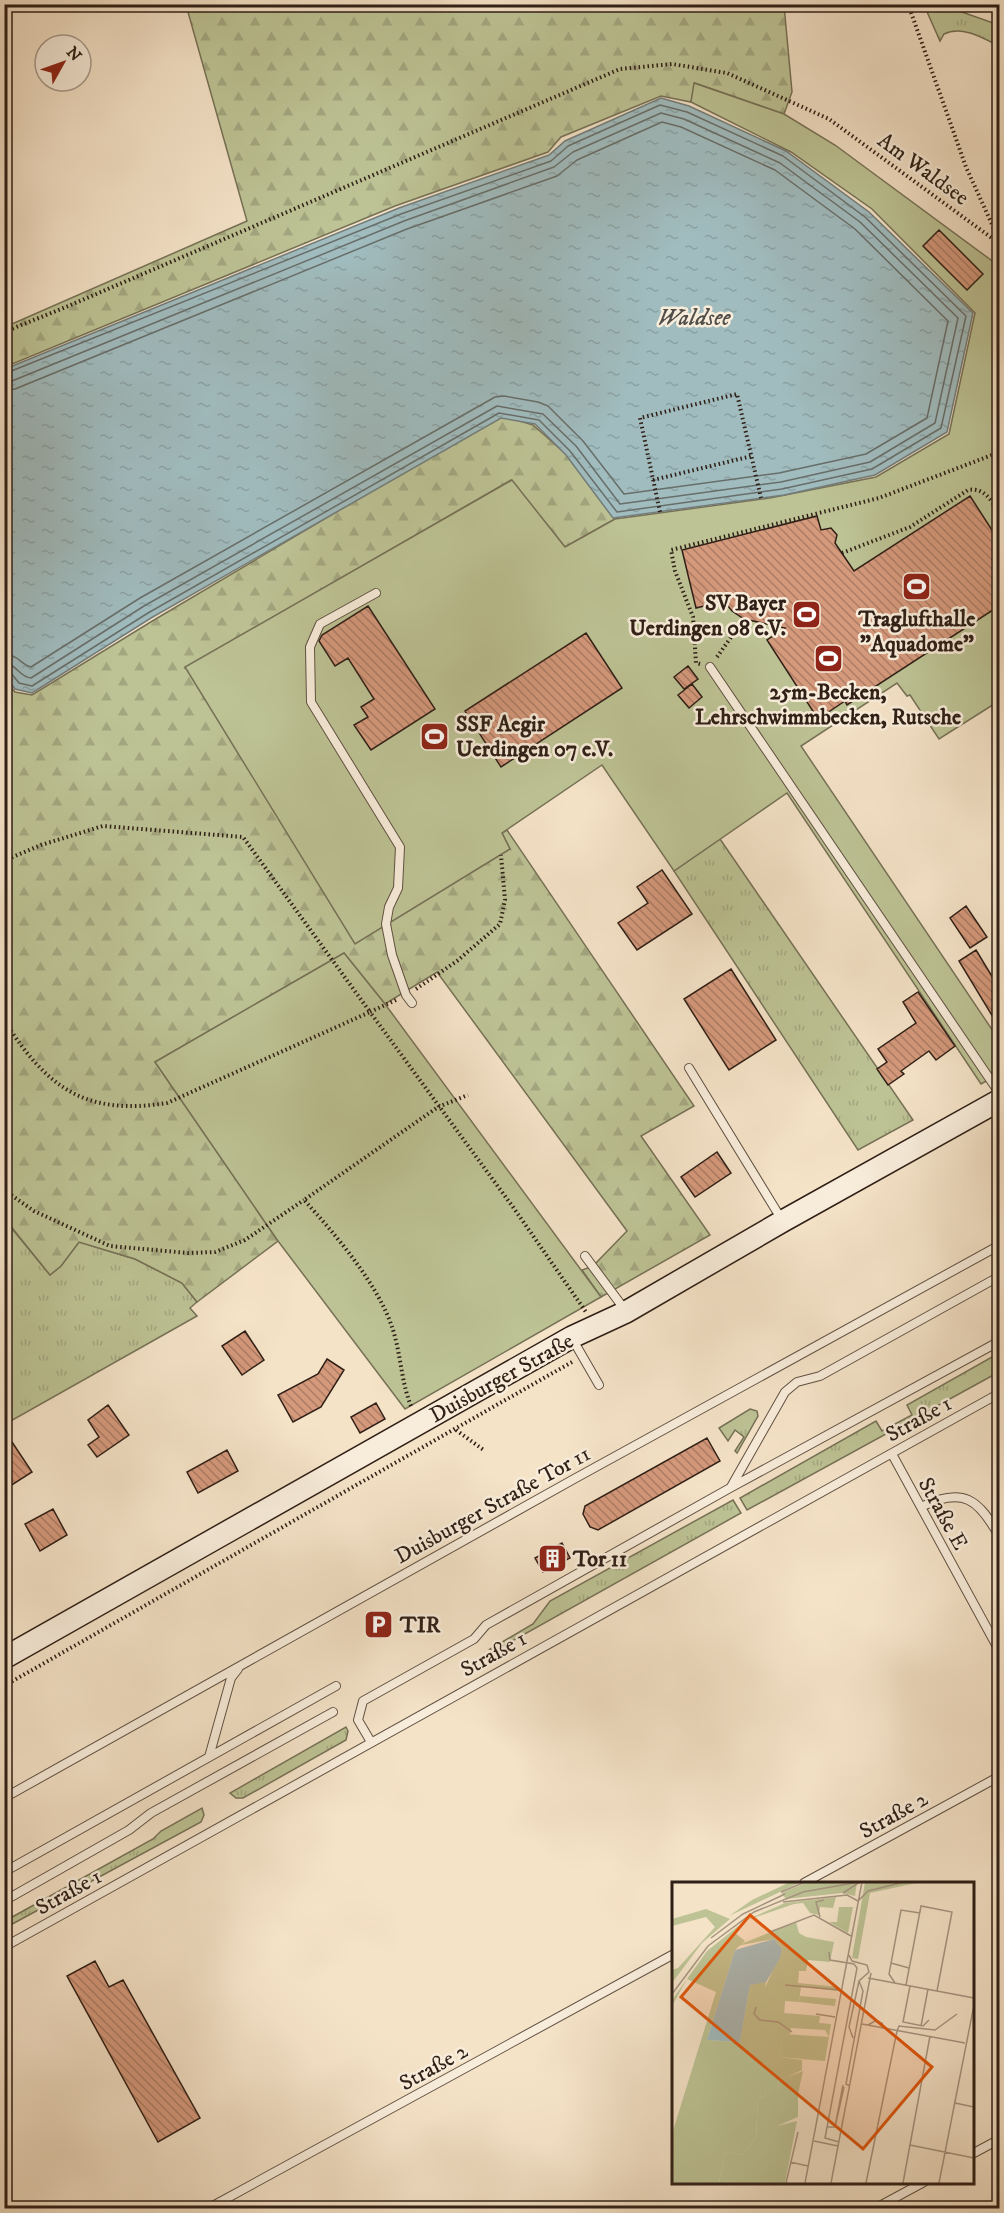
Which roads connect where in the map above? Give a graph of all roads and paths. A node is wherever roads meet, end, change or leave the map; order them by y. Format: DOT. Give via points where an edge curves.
graph roads {
  1 [pos="908,4"];
  2 [pos="999,243"];
  3 [pos="4,332"];
  4 [pos="999,452"];
  5 [pos="752,456"];
  6 [pos="653,480"];
  7 [pos="761,498"];
  8 [pos="660,512"];
  9 [pos="999,513"];
  10 [pos="842,554"];
  11 [pos="376,593"];
  12 [pos="744,619"];
  13 [pos="711,667"];
  14 [pos="501,855"];
  15 [pos="6,860"];
  16 [pos="406,995"];
  17 [pos="412,1003"];
  18 [pos="370,1012"];
  19 [pos="4,1020"];
  20 [pos="689,1068"];
  21 [pos="999,1094"];
  22 [pos="468,1095"];
  23 [pos="999,1100"];
  24 [pos="438,1107"];
  25 [pos="4,1190"];
  26 [pos="304,1200"];
  27 [pos="783,1221"];
  28 [pos="999,1245"];
  29 [pos="585,1256"];
  30 [pos="999,1276"];
  31 [pos="586,1312"];
  32 [pos="626,1312"];
  33 [pos="572,1337"];
  34 [pos="999,1341"];
  35 [pos="582,1357"];
  36 [pos="599,1385"];
  37 [pos="999,1393"];
  38 [pos="413,1409"];
  39 [pos="456,1430"];
  40 [pos="485,1451"];
  41 [pos="892,1454"];
  42 [pos="730,1488"];
  43 [pos="921,1507"];
  44 [pos="999,1538"];
  45 [pos="996,1636"];
  46 [pos="999,1652"];
  47 [pos="4,1658"];
  48 [pos="241,1666"];
  49 [pos="4,1686"];
  50 [pos="336,1686"];
  51 [pos="333,1712"];
  52 [pos="371,1742"];
  53 [pos="209,1757"];
  54 [pos="999,1776"];
  55 [pos="4,1798"];
  56 [pos="4,1872"];
  57 [pos="806,1882"];
  58 [pos="4,1891"];
  59 [pos="4,1947"];
  60 [pos="672,1955"];
  61 [pos="999,2139"];
  62 [pos="974,2153"];
  63 [pos="920,2183"];
  64 [pos="209,2208"];
  65 [pos="876,2208"];
  1 -- 2 [label="path" via="966,167"];
  2 -- 3 [label="path, Am Waldsee" via="829,119 727,73 672,64 620,69"];
  4 -- 13 [label="path" via="879,498 671,550 693,617 696,663"];
  5 -- 6 [label="path"];
  5 -- 6 [label="path" via="738,394 640,418"];
  5 -- 7 [label="path"];
  6 -- 8 [label="path"];
  9 -- 10 [label="path" via="986,493 978,488 968,490 910,526"];
  11 -- 16 [label="lane" via="320,624 310,647 311,702 400,847 398,888 386,924"];
  12 -- 13 [label="path"];
  13 -- 21 [label="lane"];
  14 -- 16 [label="path" via="505,900 500,924"];
  15 -- 18 [label="path" via="103,826 243,837"];
  16 -- 17 [label="lane"];
  16 -- 18 [label="path"];
  18 -- 19 [label="path" via="168,1103 141,1107 105,1106 75,1096 28,1056"];
  18 -- 24 [label="path"];
  20 -- 27 [label="lane"];
  22 -- 24 [label="path"];
  23 -- 27 [label="main road, Duisburger Straße"];
  24 -- 26 [label="path"];
  24 -- 31 [label="path"];
  25 -- 26 [label="path" via="34,1211 110,1246 188,1253 215,1252 245,1240"];
  26 -- 38 [label="path" via="329,1228 383,1306"];
  27 -- 32 [label="main road, Duisburger Straße"];
  28 -- 48 [label="lane, Duisburger Straße Tor 11"];
  29 -- 32 [label="lane"];
  30 -- 42 [label="lane" via="820,1376 797,1382 785,1392"];
  32 -- 33 [label="main road, Duisburger Straße"];
  33 -- 35 [label="lane"];
  33 -- 47 [label="main road, Duisburger Straße"];
  34 -- 42 [label="lane"];
  35 -- 36 [label="lane"];
  35 -- 39 [label="path"];
  37 -- 41 [label="lane, Straße 1"];
  39 -- 40 [label="path"];
  39 -- 49 [label="path"];
  41 -- 43 [label="lane, Straße E"];
  41 -- 52 [label="lane, Straße 1"];
  42 -- 52 [label="lane" via="486,1626 474,1639 363,1701 358,1720"];
  43 -- 44 [label="lane" via="950,1496 972,1500"];
  43 -- 45 [label="lane, Straße E"];
  45 -- 46 [label="lane, Straße E"];
  48 -- 53 [label="lane" via="231,1678"];
  48 -- 55 [label="lane, Duisburger Straße Tor 11"];
  50 -- 53 [label="lane"];
  51 -- 58 [label="lane" via="10,1897"];
  52 -- 59 [label="lane, Straße 1"];
  53 -- 56 [label="lane"];
  54 -- 57 [label="lane, Straße 2"];
  60 -- 64 [label="lane, Straße 2"];
  61 -- 62 [label="lane"];
  63 -- 65 [label="lane"];
}
